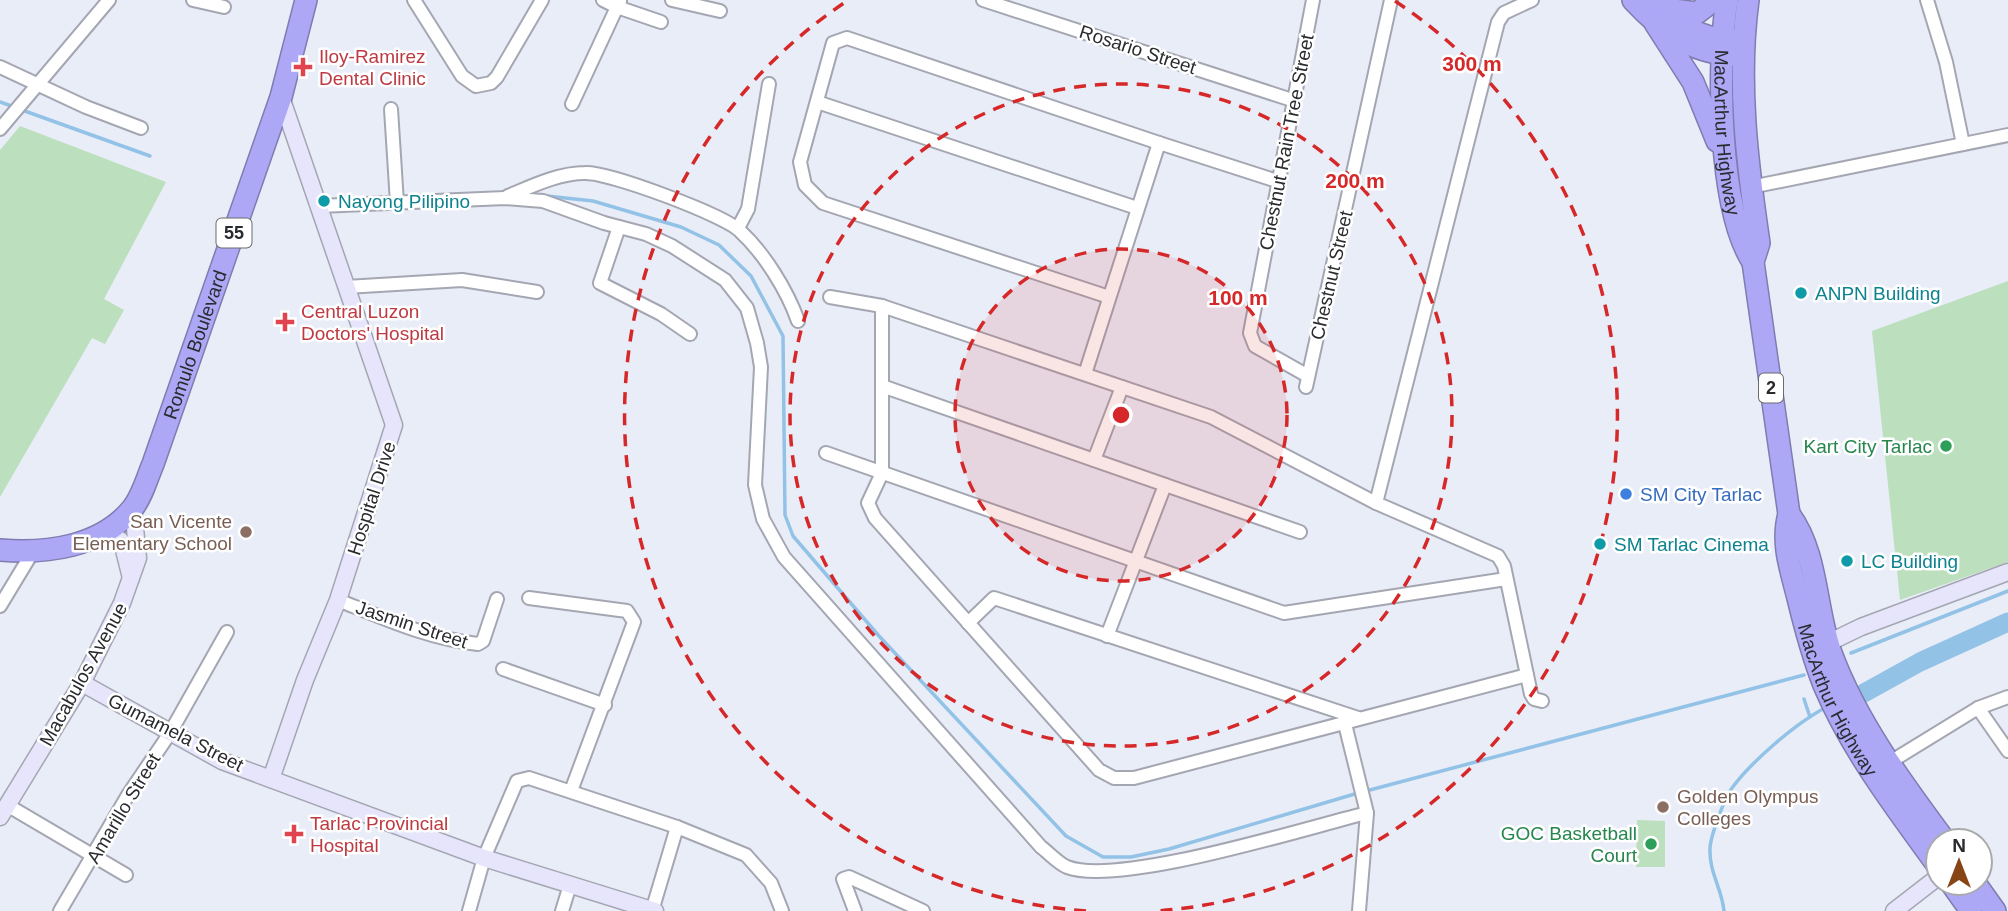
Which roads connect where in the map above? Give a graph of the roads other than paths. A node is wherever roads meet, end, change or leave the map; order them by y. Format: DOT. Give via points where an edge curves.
graph roads {
  1 [pos="109,0"];
  2 [pos="193,0"];
  3 [pos="306,0"];
  4 [pos="414,0"];
  5 [pos="542,0"];
  6 [pos="603,0"];
  7 [pos="672,0"];
  8 [pos="983,0"];
  9 [pos="1313,0"];
  10 [pos="1391,0"];
  11 [pos="1532,0"];
  12 [pos="1633,0"];
  13 [pos="1714,0"];
  14 [pos="1727,0"];
  15 [pos="1748,0"];
  16 [pos="1927,0"];
  17 [pos="619,3"];
  18 [pos="224,7"];
  19 [pos="1656,11"];
  20 [pos="720,12"];
  21 [pos="661,22"];
  22 [pos="1720,47"];
  23 [pos="1744,48"];
  24 [pos="0,67"];
  25 [pos="769,84"];
  26 [pos="34,86"];
  27 [pos="281,97"];
  28 [pos="1292,100"];
  29 [pos="817,102"];
  30 [pos="572,104"];
  31 [pos="391,110"];
  32 [pos="3,124"];
  33 [pos="141,128"];
  34 [pos="2008,135"];
  35 [pos="1159,143"];
  36 [pos="1963,144"];
  37 [pos="1729,173"];
  38 [pos="1280,182"];
  39 [pos="1751,187"];
  40 [pos="505,198"];
  41 [pos="397,203"];
  42 [pos="318,206"];
  43 [pos="1137,208"];
  44 [pos="619,227"];
  45 [pos="738,228"];
  46 [pos="1754,262"];
  47 [pos="346,287"];
  48 [pos="537,292"];
  49 [pos="830,297"];
  50 [pos="1109,297"];
  51 [pos="882,306"];
  52 [pos="798,321"];
  53 [pos="690,334"];
  54 [pos="1085,374"];
  55 [pos="1307,382"];
  56 [pos="882,386"];
  57 [pos="1122,387"];
  58 [pos="826,453"];
  59 [pos="1094,460"];
  60 [pos="882,473"];
  61 [pos="1165,485"];
  62 [pos="1376,503"];
  63 [pos="133,508"];
  64 [pos="1789,514"];
  65 [pos="107,528"];
  66 [pos="1300,532"];
  67 [pos="0,550"];
  68 [pos="32,553"];
  69 [pos="1139,561"];
  70 [pos="2008,572"];
  71 [pos="1507,579"];
  72 [pos="131,580"];
  73 [pos="529,598"];
  74 [pos="497,599"];
  75 [pos="338,600"];
  76 [pos="0,606"];
  77 [pos="968,623"];
  78 [pos="227,632"];
  79 [pos="1107,636"];
  80 [pos="1828,643"];
  81 [pos="503,669"];
  82 [pos="1527,675"];
  83 [pos="82,683"];
  84 [pos="2008,697"];
  85 [pos="1542,701"];
  86 [pos="605,705"];
  87 [pos="1978,708"];
  88 [pos="1358,718"];
  89 [pos="1345,724"];
  90 [pos="170,733"];
  91 [pos="2008,751"];
  92 [pos="1890,762"];
  93 [pos="271,779"];
  94 [pos="571,790"];
  95 [pos="1366,809"];
  96 [pos="4,811"];
  97 [pos="677,827"];
  98 [pos="1935,827"];
  99 [pos="1924,847"];
  100 [pos="92,858"];
  101 [pos="484,858"];
  102 [pos="126,875"];
  103 [pos="570,885"];
  104 [pos="1924,888"];
  105 [pos="60,911"];
  106 [pos="468,911"];
  107 [pos="562,911"];
  108 [pos="653,911"];
  109 [pos="782,911"];
  110 [pos="855,911"];
  111 [pos="923,911"];
  112 [pos="1359,911"];
  113 [pos="1894,911"];
  1 -- 26 [label="street"];
  2 -- 18 [label="street"];
  3 -- 27 [label="highway, Romulo Boulevard / 55"];
  4 -- 5 [label="street" via="461,76 476,86 497,77"];
  6 -- 17 [label="street"];
  7 -- 20 [label="street"];
  8 -- 28 [label="street, Rosario Street"];
  9 -- 28 [label="street, Chestnut Rain Tree Street"];
  10 -- 55 [label="street, Chestnut Street"];
  11 -- 62 [label="street" via="1504,13 1498,22"];
  12 -- 19 [label="highway"];
  13 -- 19 [label="highway" via="1697,13"];
  14 -- 22 [label="highway, MacArthur Highway / 2"];
  15 -- 23 [label="highway, MacArthur Highway / 2"];
  16 -- 36 [label="street"];
  17 -- 21 [label="street"];
  17 -- 30 [label="street"];
  19 -- 22 [label="highway" via="1681,42"];
  19 -- 37 [label="highway" via="1693,82"];
  22 -- 23 [label="highway"];
  22 -- 37 [label="highway, MacArthur Highway / 2" via="1720,98"];
  23 -- 39 [label="highway, MacArthur Highway / 2"];
  24 -- 26 [label="street"];
  25 -- 45 [label="street" via="748,209"];
  26 -- 32 [label="street"];
  26 -- 33 [label="street"];
  27 -- 42 [label="street, Hospital Drive"];
  27 -- 63 [label="highway, Romulo Boulevard / 55" via="153,464"];
  28 -- 38 [label="street, Chestnut Rain Tree Street"];
  29 -- 35 [label="street" via="833,43 847,38"];
  29 -- 43 [label="street"];
  29 -- 50 [label="street" via="800,172 805,185 823,203"];
  31 -- 41 [label="street"];
  34 -- 36 [label="street"];
  35 -- 38 [label="street"];
  35 -- 43 [label="street"];
  36 -- 39 [label="street"];
  37 -- 46 [label="highway, MacArthur Highway / 2" via="1743,246"];
  38 -- 55 [label="street, Chestnut Rain Tree Street" via="1250,339"];
  39 -- 46 [label="highway, MacArthur Highway / 2" via="1759,243"];
  40 -- 41 [label="street"];
  40 -- 44 [label="street" via="544,201"];
  40 -- 45 [label="street" via="542,181 585,173 646,189"];
  41 -- 42 [label="street"];
  42 -- 47 [label="street, Hospital Drive"];
  43 -- 50 [label="street"];
  44 -- 53 [label="street" via="600,283"];
  44 -- 95 [label="street" via="672,246 725,280 737,293 753,324 761,367 755,485 763,519 784,557 1041,847 1065,866 1094,872 1140,869"];
  45 -- 52 [label="street" via="772,273"];
  46 -- 64 [label="highway, MacArthur Highway / 2"];
  47 -- 48 [label="street" via="462,280"];
  47 -- 75 [label="street, Hospital Drive" via="394,425"];
  49 -- 51 [label="street"];
  50 -- 54 [label="street"];
  51 -- 54 [label="street"];
  51 -- 56 [label="street"];
  54 -- 57 [label="street"];
  56 -- 59 [label="street"];
  56 -- 60 [label="street"];
  57 -- 59 [label="street"];
  57 -- 62 [label="street" via="1211,417"];
  58 -- 60 [label="street"];
  59 -- 61 [label="street"];
  60 -- 69 [label="street"];
  60 -- 77 [label="street" via="869,503 875,517"];
  61 -- 66 [label="street"];
  61 -- 69 [label="street"];
  62 -- 71 [label="street" via="1493,552 1502,560"];
  63 -- 65 [label="highway, Romulo Boulevard / 55"];
  63 -- 72 [label="street" via="138,558"];
  64 -- 80 [label="highway, MacArthur Highway / 2" via="1806,548"];
  64 -- 99 [label="highway, MacArthur Highway / 2" via="1785,543 1823,683 1880,786"];
  65 -- 68 [label="highway, Romulo Boulevard / 55" via="74,547"];
  65 -- 72 [label="street, Macabulos Avenue" via="122,542"];
  67 -- 68 [label="highway, Romulo Boulevard / 55"];
  68 -- 76 [label="street"];
  69 -- 71 [label="street" via="1284,613"];
  69 -- 79 [label="street"];
  70 -- 80 [label="street"];
  71 -- 82 [label="street"];
  72 -- 83 [label="street, Macabulos Avenue"];
  73 -- 86 [label="street" via="627,611 632,616 634,629"];
  74 -- 75 [label="street, Jasmin Street" via="478,644 449,640"];
  75 -- 93 [label="street, Hospital Drive"];
  77 -- 79 [label="street" via="994,598"];
  77 -- 89 [label="street" via="1099,770 1114,778 1134,778"];
  78 -- 90 [label="street, Amarillo Street"];
  79 -- 88 [label="street"];
  80 -- 92 [label="highway, MacArthur Highway / 2" via="1841,676"];
  81 -- 86 [label="street"];
  82 -- 85 [label="street" via="1533,697"];
  82 -- 88 [label="street"];
  83 -- 90 [label="street, Gumamela Street"];
  83 -- 96 [label="street, Macabulos Avenue"];
  84 -- 87 [label="street"];
  86 -- 94 [label="street"];
  87 -- 91 [label="street"];
  87 -- 92 [label="street"];
  88 -- 89 [label="street"];
  89 -- 95 [label="street"];
  90 -- 93 [label="street, Gumamela Street" via="222,761"];
  90 -- 100 [label="street, Amarillo Street"];
  92 -- 98 [label="highway, MacArthur Highway / 2"];
  93 -- 101 [label="street, Gumamela Street"];
  94 -- 97 [label="street"];
  94 -- 101 [label="street" via="529,778 517,781"];
  95 -- 112 [label="street"];
  96 -- 100 [label="street"];
  97 -- 108 [label="street"];
  97 -- 109 [label="street" via="746,855 771,883"];
  100 -- 102 [label="street"];
  100 -- 105 [label="street, Amarillo Street"];
  101 -- 103 [label="street, Gumamela Street"];
  101 -- 106 [label="street"];
  103 -- 107 [label="street"];
  103 -- 108 [label="street, Gumamela Street"];
  104 -- 113 [label="street"];
  110 -- 111 [label="street" via="844,888 843,879 849,877"];
}
